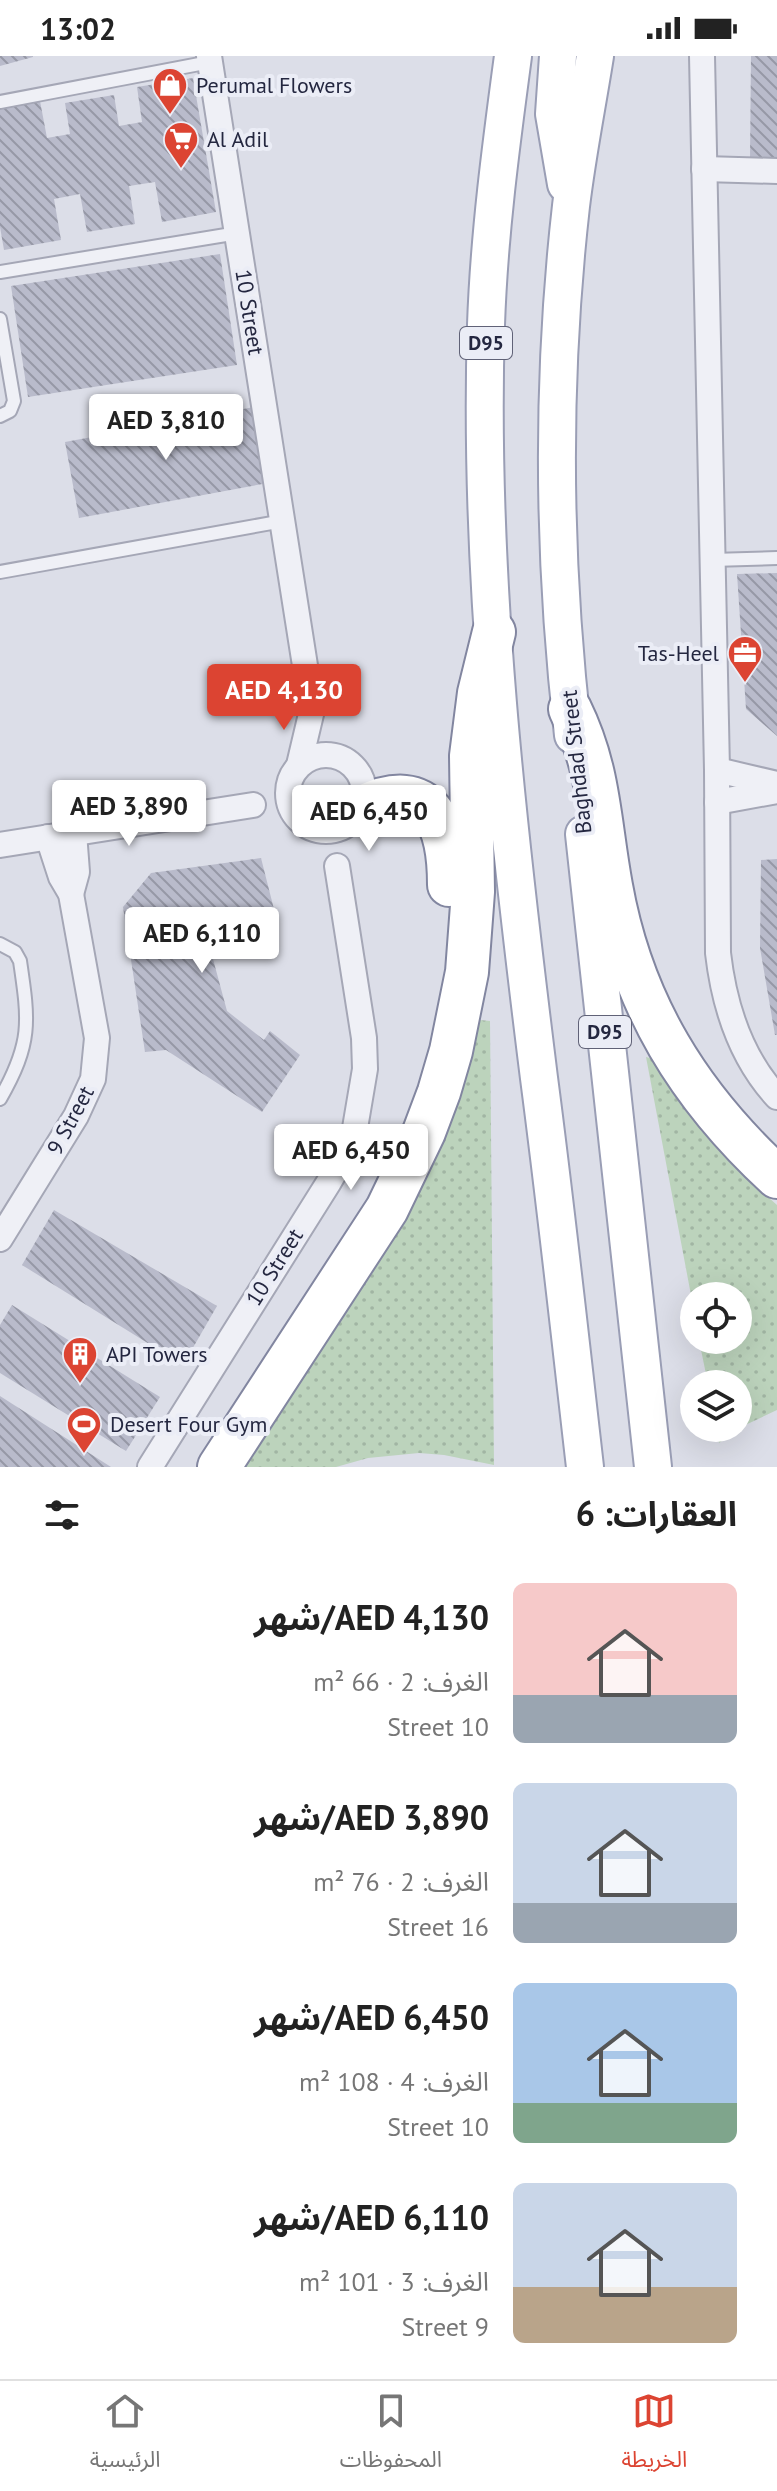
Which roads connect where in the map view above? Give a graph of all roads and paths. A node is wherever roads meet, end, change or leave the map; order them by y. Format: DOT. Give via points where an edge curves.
graph roads {
  1 [pos="513,56"];
  2 [pos="558,56"];
  3 [pos="595,56"];
  4 [pos="702,56"];
  5 [pos="210,59"];
  6 [pos="0,102"];
  7 [pos="704,169"];
  8 [pos="777,171"];
  9 [pos="571,205"];
  10 [pos="238,233"];
  11 [pos="0,272"];
  12 [pos="0,319"];
  13 [pos="0,416"];
  14 [pos="283,521"];
  15 [pos="777,561"];
  16 [pos="712,563"];
  17 [pos="0,572"];
  18 [pos="494,632"];
  19 [pos="570,709"];
  20 [pos="312,710"];
  21 [pos="347,760"];
  22 [pos="296,769"];
  23 [pos="717,770"];
  24 [pos="777,784"];
  25 [pos="777,791"];
  26 [pos="717,802"];
  27 [pos="253,805"];
  28 [pos="356,815"];
  29 [pos="306,825"];
  30 [pos="74,833"];
  31 [pos="48,837"];
  32 [pos="0,845"];
  33 [pos="337,866"];
  34 [pos="71,894"];
  35 [pos="0,944"];
  36 [pos="777,1097"];
  37 [pos="0,1099"];
  38 [pos="777,1177"];
  39 [pos="0,1239"];
  40 [pos="339,1280"];
  41 [pos="150,1467"];
  42 [pos="219,1467"];
  43 [pos="585,1467"];
  44 [pos="653,1467"];
  1 -- 18 [label="main road, D95" via="497,170 486,324 485,478"];
  2 -- 9 [label="main road" via="554,114"];
  3 -- 9 [label="main road, Baghdad Street / D95"];
  4 -- 7 [label="street"];
  5 -- 6 [label="lane"];
  5 -- 10 [label="street, 10 Street"];
  7 -- 8 [label="street"];
  7 -- 16 [label="street"];
  9 -- 19 [label="main road, Baghdad Street / D95" via="556,456"];
  10 -- 11 [label="lane"];
  10 -- 14 [label="street, 10 Street"];
  12 -- 13 [label="lane" via="14,401"];
  14 -- 17 [label="lane"];
  14 -- 20 [label="street, 10 Street"];
  15 -- 16 [label="lane"];
  16 -- 23 [label="street"];
  18 -- 40 [label="highway" via="474,725 471,932 451,1051 406,1171"];
  18 -- 43 [label="main road, D95" via="513,871"];
  19 -- 38 [label="highway" via="591,759 611,887 643,997 688,1080"];
  19 -- 44 [label="main road, Baghdad Street / D95"];
  20 -- 21 [label="street"];
  20 -- 22 [label="street"];
  21 -- 22 [label="street" via="317,755"];
  21 -- 28 [label="street" via="364,786"];
  22 -- 27 [label="street"];
  22 -- 29 [label="street" via="288,798 294,815"];
  23 -- 24 [label="street"];
  23 -- 26 [label="street"];
  25 -- 26 [label="street"];
  26 -- 36 [label="street" via="721,980 746,1053"];
  27 -- 29 [label="street"];
  27 -- 30 [label="street"];
  28 -- 29 [label="street" via="332,831"];
  28 -- 33 [label="street"];
  28 -- 40 [label="highway" via="383,797 405,795 425,805 440,822 447,843 449,893 431,1040 400,1142"];
  29 -- 33 [label="street"];
  30 -- 31 [label="street"];
  30 -- 34 [label="street" via="77,872"];
  31 -- 32 [label="street"];
  31 -- 34 [label="street"];
  33 -- 41 [label="street, 10 Street" via="364,1038 365,1069 355,1128 329,1182"];
  34 -- 39 [label="street, 9 Street" via="97,1038 93,1079"];
  35 -- 37 [label="lane" via="20,961 27,1031"];
  40 -- 42 [label="highway"];
}
